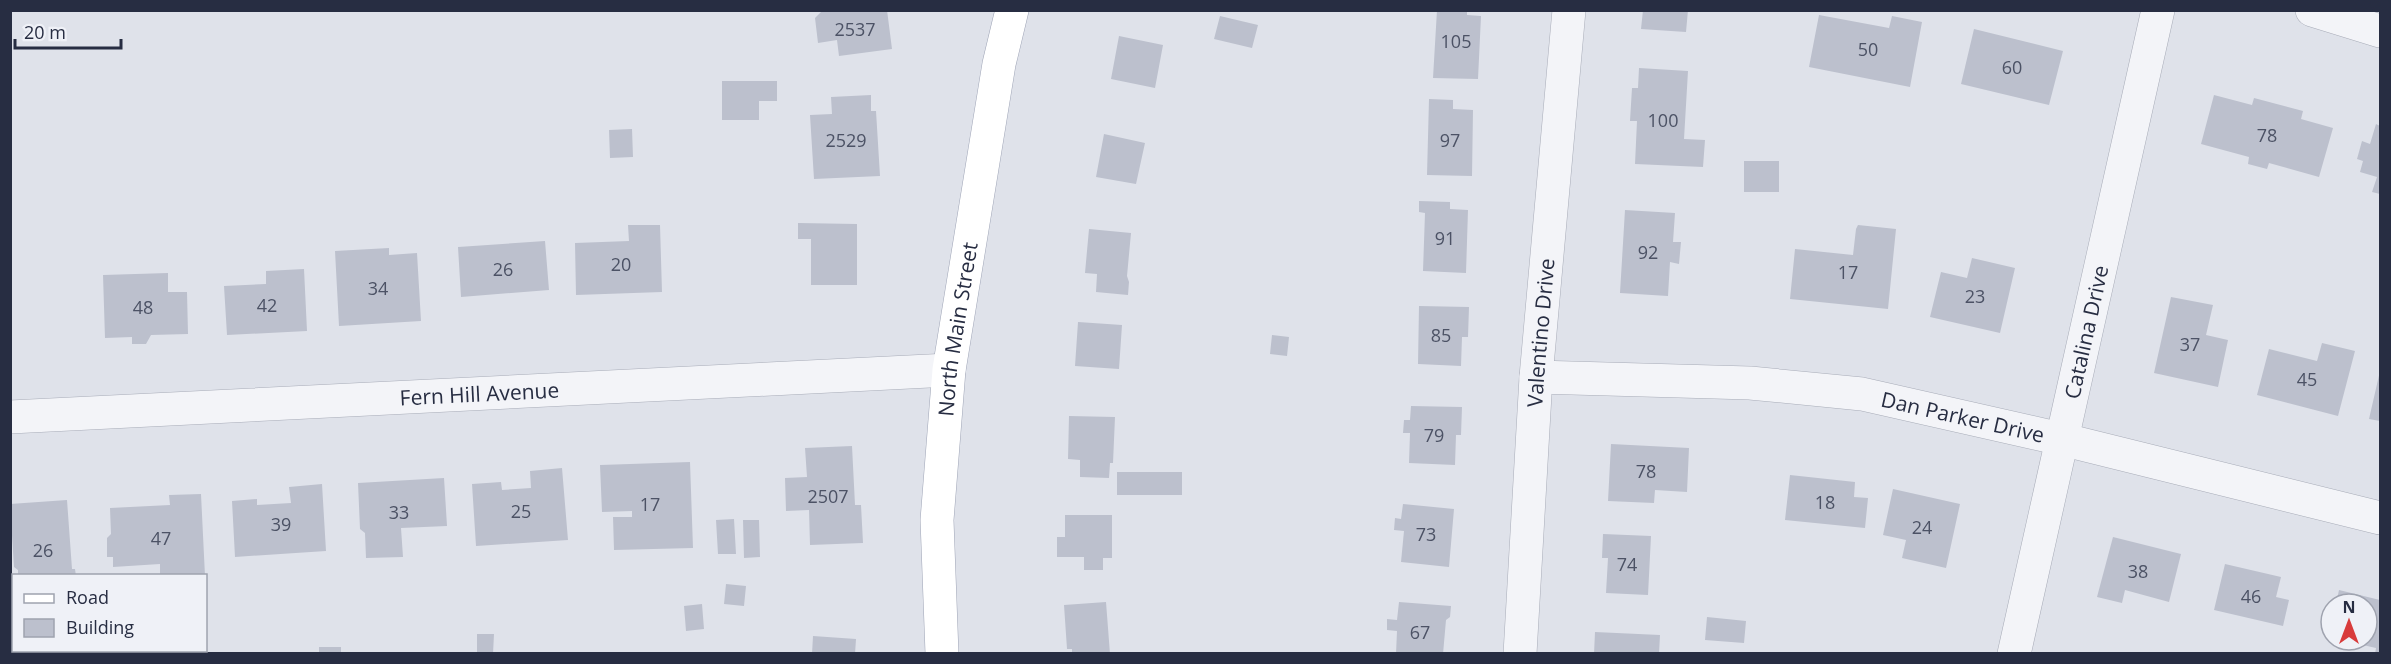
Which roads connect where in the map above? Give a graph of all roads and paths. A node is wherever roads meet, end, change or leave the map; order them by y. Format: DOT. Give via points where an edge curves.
graph roads {
  1 [pos="1012,10"];
  2 [pos="1569,10"];
  3 [pos="2158,10"];
  4 [pos="2312,10"];
  5 [pos="2380,31"];
  6 [pos="949,370"];
  7 [pos="1536,377"];
  8 [pos="10,417"];
  9 [pos="2061,439"];
  10 [pos="2380,518"];
  11 [pos="942,654"];
  12 [pos="1520,654"];
  13 [pos="2014,654"];
  1 -- 6 [label="main road, North Main Street" via="999,63"];
  2 -- 7 [label="street, Valentino Drive"];
  3 -- 9 [label="street, Catalina Drive"];
  4 -- 5 [label="street"];
  6 -- 8 [label="street, Fern Hill Avenue"];
  6 -- 11 [label="main road, North Main Street" via="938,520"];
  7 -- 9 [label="street, Dan Parker Drive" via="1750,383 1862,394"];
  7 -- 12 [label="street, Valentino Drive"];
  9 -- 10 [label="street, Dan Parker Drive"];
  9 -- 13 [label="street, Catalina Drive"];
}
